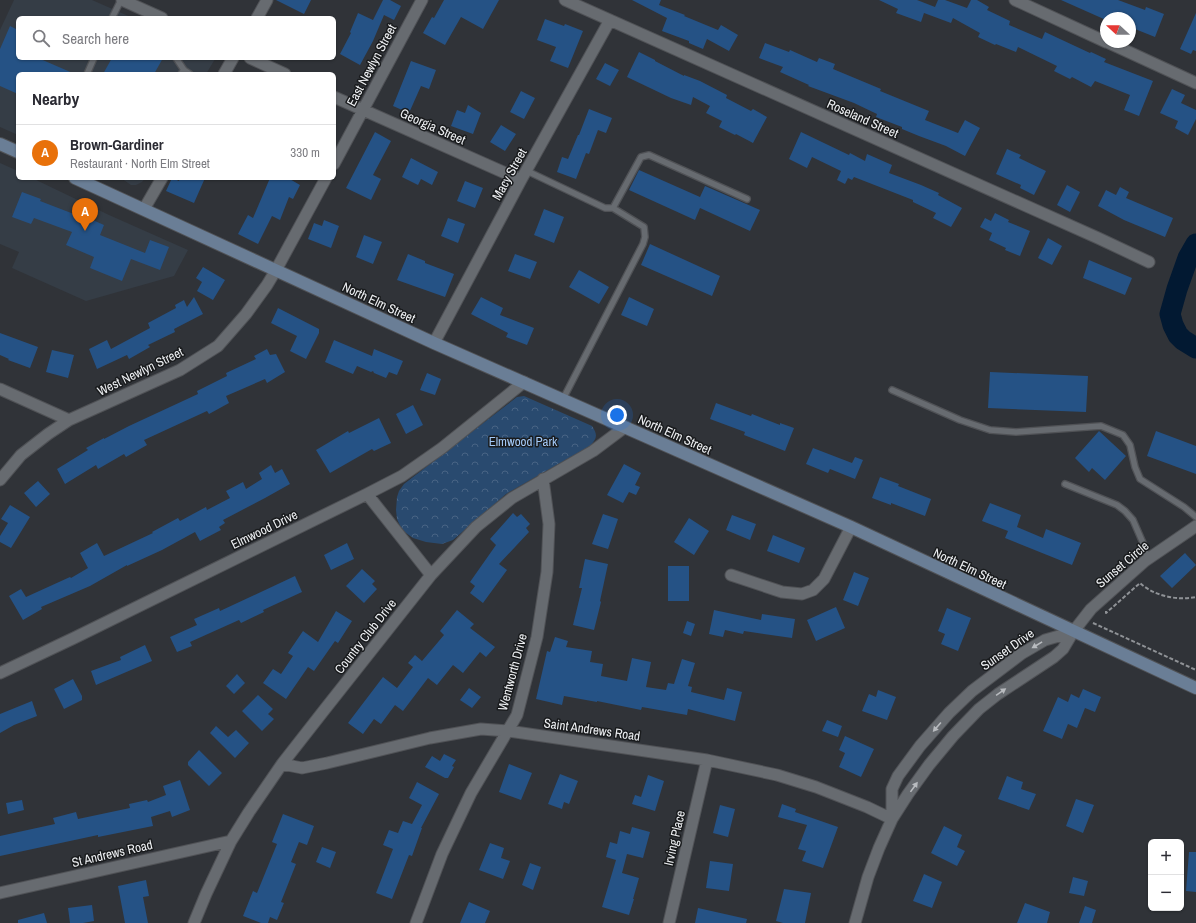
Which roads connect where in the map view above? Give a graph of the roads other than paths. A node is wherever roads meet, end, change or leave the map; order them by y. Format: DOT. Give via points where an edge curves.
graph roads {
  1 [pos="122,0"];
  2 [pos="268,0"];
  3 [pos="422,0"];
  4 [pos="566,0"];
  5 [pos="1015,0"];
  6 [pos="113,16"];
  7 [pos="158,16"];
  8 [pos="258,16"];
  9 [pos="610,20"];
  10 [pos="1100,39"];
  11 [pos="1119,48"];
  12 [pos="93,60"];
  13 [pos="177,60"];
  14 [pos="232,60"];
  15 [pos="254,60"];
  16 [pos="87,72"];
  17 [pos="182,72"];
  18 [pos="225,72"];
  19 [pos="281,72"];
  20 [pos="1196,83"];
  21 [pos="336,98"];
  22 [pos="363,110"];
  23 [pos="0,144"];
  24 [pos="16,151"];
  25 [pos="336,160"];
  26 [pos="524,176"];
  27 [pos="79,180"];
  28 [pos="161,180"];
  29 [pos="325,180"];
  30 [pos="747,199"];
  31 [pos="613,208"];
  32 [pos="144,209"];
  33 [pos="1149,262"];
  34 [pos="276,270"];
  35 [pos="434,343"];
  36 [pos="524,382"];
  37 [pos="0,389"];
  38 [pos="892,390"];
  39 [pos="563,399"];
  40 [pos="69,420"];
  41 [pos="625,427"];
  42 [pos="543,479"];
  43 [pos="0,480"];
  44 [pos="1065,484"];
  45 [pos="367,494"];
  46 [pos="1196,517"];
  47 [pos="1196,526"];
  48 [pos="850,527"];
  49 [pos="1148,559"];
  50 [pos="431,575"];
  51 [pos="731,576"];
  52 [pos="1073,632"];
  53 [pos="0,673"];
  54 [pos="1196,688"];
  55 [pos="508,731"];
  56 [pos="707,760"];
  57 [pos="282,764"];
  58 [pos="892,819"];
  59 [pos="231,841"];
  60 [pos="0,893"];
  61 [pos="194,923"];
  62 [pos="416,923"];
  63 [pos="669,923"];
  64 [pos="856,923"];
  1 -- 6 [label="lane"];
  1 -- 7 [label="street"];
  2 -- 8 [label="street"];
  3 -- 22 [label="street, East Newlyn Street"];
  4 -- 9 [label="street, Roseland Street"];
  5 -- 10 [label="street"];
  9 -- 26 [label="street, Macy Street"];
  9 -- 33 [label="street, Roseland Street"];
  11 -- 20 [label="street"];
  12 -- 16 [label="lane"];
  13 -- 17 [label="lane"];
  14 -- 18 [label="street"];
  15 -- 19 [label="street"];
  21 -- 22 [label="street, Georgia Street"];
  22 -- 25 [label="street, East Newlyn Street"];
  22 -- 26 [label="street, Georgia Street"];
  23 -- 24 [label="main road"];
  26 -- 31 [label="lane" via="605,208"];
  26 -- 35 [label="street, Macy Street"];
  27 -- 32 [label="main road, North Elm Street"];
  28 -- 32 [label="street"];
  29 -- 34 [label="street"];
  30 -- 31 [label="lane" via="649,155 641,158"];
  31 -- 39 [label="lane" via="644,227 645,237"];
  32 -- 34 [label="main road, North Elm Street"];
  34 -- 35 [label="main road, North Elm Street"];
  34 -- 40 [label="street, West Newlyn Street" via="246,314 218,346 180,370"];
  35 -- 36 [label="main road, North Elm Street"];
  36 -- 39 [label="main road, North Elm Street"];
  36 -- 45 [label="street, Elmwood Drive" via="442,448 402,476"];
  37 -- 40 [label="street"];
  38 -- 46 [label="lane" via="960,420 990,430 1016,432 1101,426 1123,435 1130,445 1140,479"];
  39 -- 41 [label="main road, North Elm Street"];
  40 -- 43 [label="street, West Newlyn Street" via="21,456"];
  41 -- 42 [label="street, Country Club Drive" via="593,451"];
  41 -- 48 [label="main road, North Elm Street"];
  42 -- 50 [label="street, Country Club Drive" via="512,498 476,527"];
  42 -- 55 [label="street, Wentworth Drive" via="549,524 547,572 537,636 517,715"];
  44 -- 49 [label="lane" via="1117,505 1125,511 1133,520"];
  45 -- 50 [label="street"];
  45 -- 53 [label="street, Elmwood Drive"];
  47 -- 49 [label="street, Sunset Circle"];
  48 -- 51 [label="street" via="824,579 813,590 802,594 782,592"];
  48 -- 52 [label="main road, North Elm Street"];
  49 -- 52 [label="street, Sunset Circle" via="1095,606"];
  50 -- 57 [label="street, Country Club Drive"];
  52 -- 54 [label="main road, North Elm Street"];
  58 -- 52 [label="street, Sunset Drive, one-way" via="929,765 979,709 1054,657 1063,649"];
  52 -- 58 [label="street, Sunset Drive, one-way" via="1045,640 1021,654 972,691 949,713 898,776 892,789"];
  55 -- 56 [label="street, Saint Andrews Road"];
  55 -- 57 [label="street, Saint Andrews Road" via="481,729 430,738 302,768"];
  55 -- 62 [label="street, Wentworth Drive" via="471,793 442,854"];
  56 -- 58 [label="street, Saint Andrews Road" via="777,775 816,787"];
  56 -- 63 [label="street, Irving Place"];
  57 -- 59 [label="street, Country Club Drive"];
  58 -- 64 [label="street, Sunset Drive" via="868,877"];
  59 -- 60 [label="street, St Andrews Road"];
  59 -- 61 [label="street, Country Club Drive"];
}
